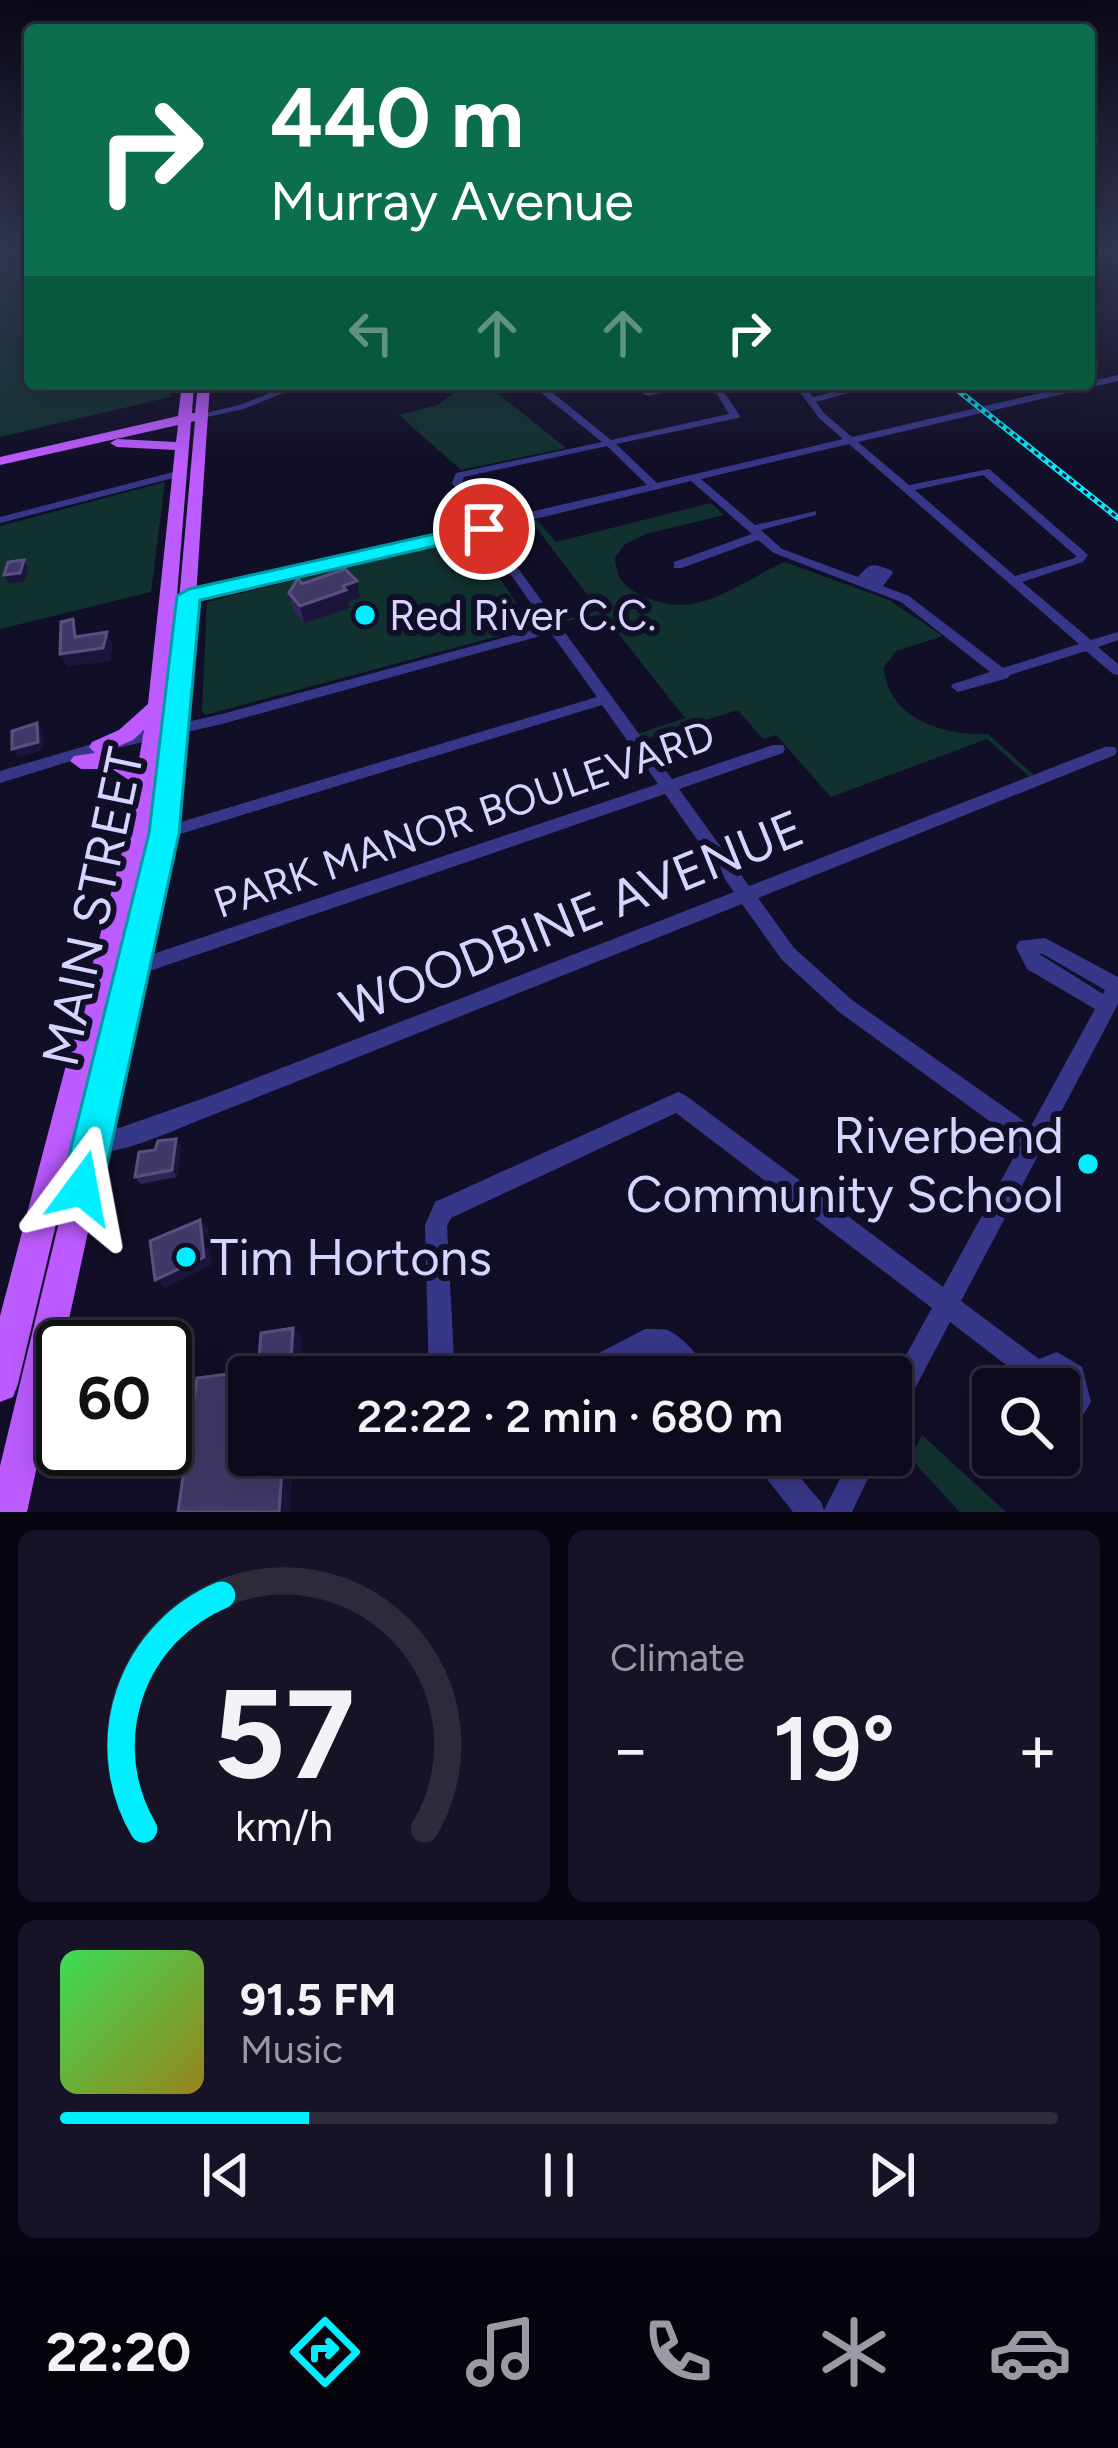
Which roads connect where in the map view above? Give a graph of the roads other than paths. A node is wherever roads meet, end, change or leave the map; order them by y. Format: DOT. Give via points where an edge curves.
graph roads {
  1 [pos="184,390"];
  2 [pos="189,390"];
  3 [pos="202,390"];
  4 [pos="285,390"];
  5 [pos="546,390"];
  6 [pos="719,390"];
  7 [pos="804,390"];
  8 [pos="853,390"];
  9 [pos="1069,390"];
  10 [pos="813,400"];
  11 [pos="194,420"];
  12 [pos="113,438"];
  13 [pos="610,443"];
  14 [pos="852,443"];
  15 [pos="183,446"];
  16 [pos="0,461"];
  17 [pos="0,471"];
  18 [pos="181,473"];
  19 [pos="695,479"];
  20 [pos="656,488"];
  21 [pos="906,489"];
  22 [pos="812,513"];
  23 [pos="0,520"];
  24 [pos="487,528"];
  25 [pos="755,532"];
  26 [pos="678,565"];
  27 [pos="1013,581"];
  28 [pos="179,598"];
  29 [pos="554,628"];
  30 [pos="1118,636"];
  31 [pos="1088,646"];
  32 [pos="1118,671"];
  33 [pos="1003,675"];
  34 [pos="958,687"];
  35 [pos="603,700"];
  36 [pos="158,707"];
  37 [pos="173,732"];
  38 [pos="778,749"];
  39 [pos="1110,751"];
  40 [pos="90,754"];
  41 [pos="0,777"];
  42 [pos="147,781"];
  43 [pos="0,787"];
  44 [pos="667,787"];
  45 [pos="164,833"];
  46 [pos="742,892"];
  47 [pos="118,973"];
  48 [pos="1114,995"];
  49 [pos="76,1142"];
  50 [pos="1035,1142"];
  51 [pos="945,1307"];
  52 [pos="48,1320"];
  53 [pos="441,1356"];
  54 [pos="618,1356"];
  55 [pos="680,1356"];
  56 [pos="1023,1368"];
  57 [pos="912,1369"];
  58 [pos="36,1377"];
  59 [pos="0,1384"];
  60 [pos="36,1389"];
  61 [pos="781,1476"];
  62 [pos="855,1476"];
  63 [pos="8,1512"];
  64 [pos="811,1512"];
  65 [pos="837,1512"];
  1 -- 12 [label="main road" via="168,412"];
  2 -- 11 [label="main road, MAIN STREET"];
  3 -- 11 [label="main road, MAIN STREET"];
  4 -- 11 [label="street"];
  5 -- 13 [label="street"];
  6 -- 13 [label="street" via="735,416"];
  7 -- 10 [label="street"];
  8 -- 10 [label="street"];
  9 -- 14 [label="street"];
  10 -- 14 [label="street"];
  11 -- 12 [label="main road"];
  11 -- 15 [label="main road, MAIN STREET"];
  11 -- 28 [label="main road, MAIN STREET"];
  12 -- 15 [label="main road"];
  12 -- 16 [label="main road"];
  12 -- 17 [label="main road"];
  13 -- 20 [label="street"];
  13 -- 24 [label="street" via="460,475"];
  14 -- 19 [label="street"];
  14 -- 21 [label="street"];
  15 -- 18 [label="main road, MAIN STREET"];
  18 -- 23 [label="street"];
  18 -- 28 [label="main road, MAIN STREET"];
  19 -- 20 [label="street"];
  19 -- 25 [label="street"];
  20 -- 24 [label="street"];
  21 -- 27 [label="street"];
  21 -- 27 [label="street" via="985,471 1082,555"];
  22 -- 25 [label="street"];
  24 -- 28 [label="street"];
  24 -- 29 [label="street"];
  25 -- 26 [label="street"];
  25 -- 33 [label="street" via="790,557 919,607"];
  27 -- 31 [label="street"];
  28 -- 36 [label="main road, MAIN STREET"];
  28 -- 37 [label="main road, MAIN STREET"];
  29 -- 35 [label="street"];
  29 -- 37 [label="street"];
  30 -- 31 [label="street"];
  31 -- 32 [label="street"];
  31 -- 33 [label="street"];
  33 -- 34 [label="street"];
  35 -- 44 [label="street"];
  35 -- 45 [label="street"];
  36 -- 37 [label="main road, MAIN STREET"];
  36 -- 40 [label="main road"];
  37 -- 40 [label="street"];
  37 -- 42 [label="main road, MAIN STREET"];
  37 -- 45 [label="main road, MAIN STREET"];
  38 -- 44 [label="street, PARK MANOR BOULEVARD"];
  39 -- 46 [label="street, WOODBINE AVENUE"];
  40 -- 41 [label="street"];
  40 -- 42 [label="main road"];
  40 -- 43 [label="street"];
  42 -- 47 [label="main road, MAIN STREET"];
  44 -- 46 [label="street"];
  44 -- 47 [label="street, PARK MANOR BOULEVARD"];
  45 -- 47 [label="main road, MAIN STREET"];
  46 -- 49 [label="street, WOODBINE AVENUE" via="210,1106 122,1138"];
  46 -- 50 [label="street" via="825,992"];
  47 -- 49 [label="main road, MAIN STREET"];
  48 -- 50 [label="street"];
  49 -- 52 [label="main road, MAIN STREET"];
  49 -- 59 [label="main road, MAIN STREET"];
  50 -- 51 [label="street"];
  51 -- 53 [label="street" via="678,1102 443,1210 436,1225"];
  51 -- 56 [label="street"];
  51 -- 57 [label="street"];
  54 -- 55 [label="street" via="645,1341 666,1342"];
  58 -- 59 [label="street"];
  60 -- 63 [label="main road, MAIN STREET"];
  61 -- 64 [label="street"];
  62 -- 65 [label="street"];
}
